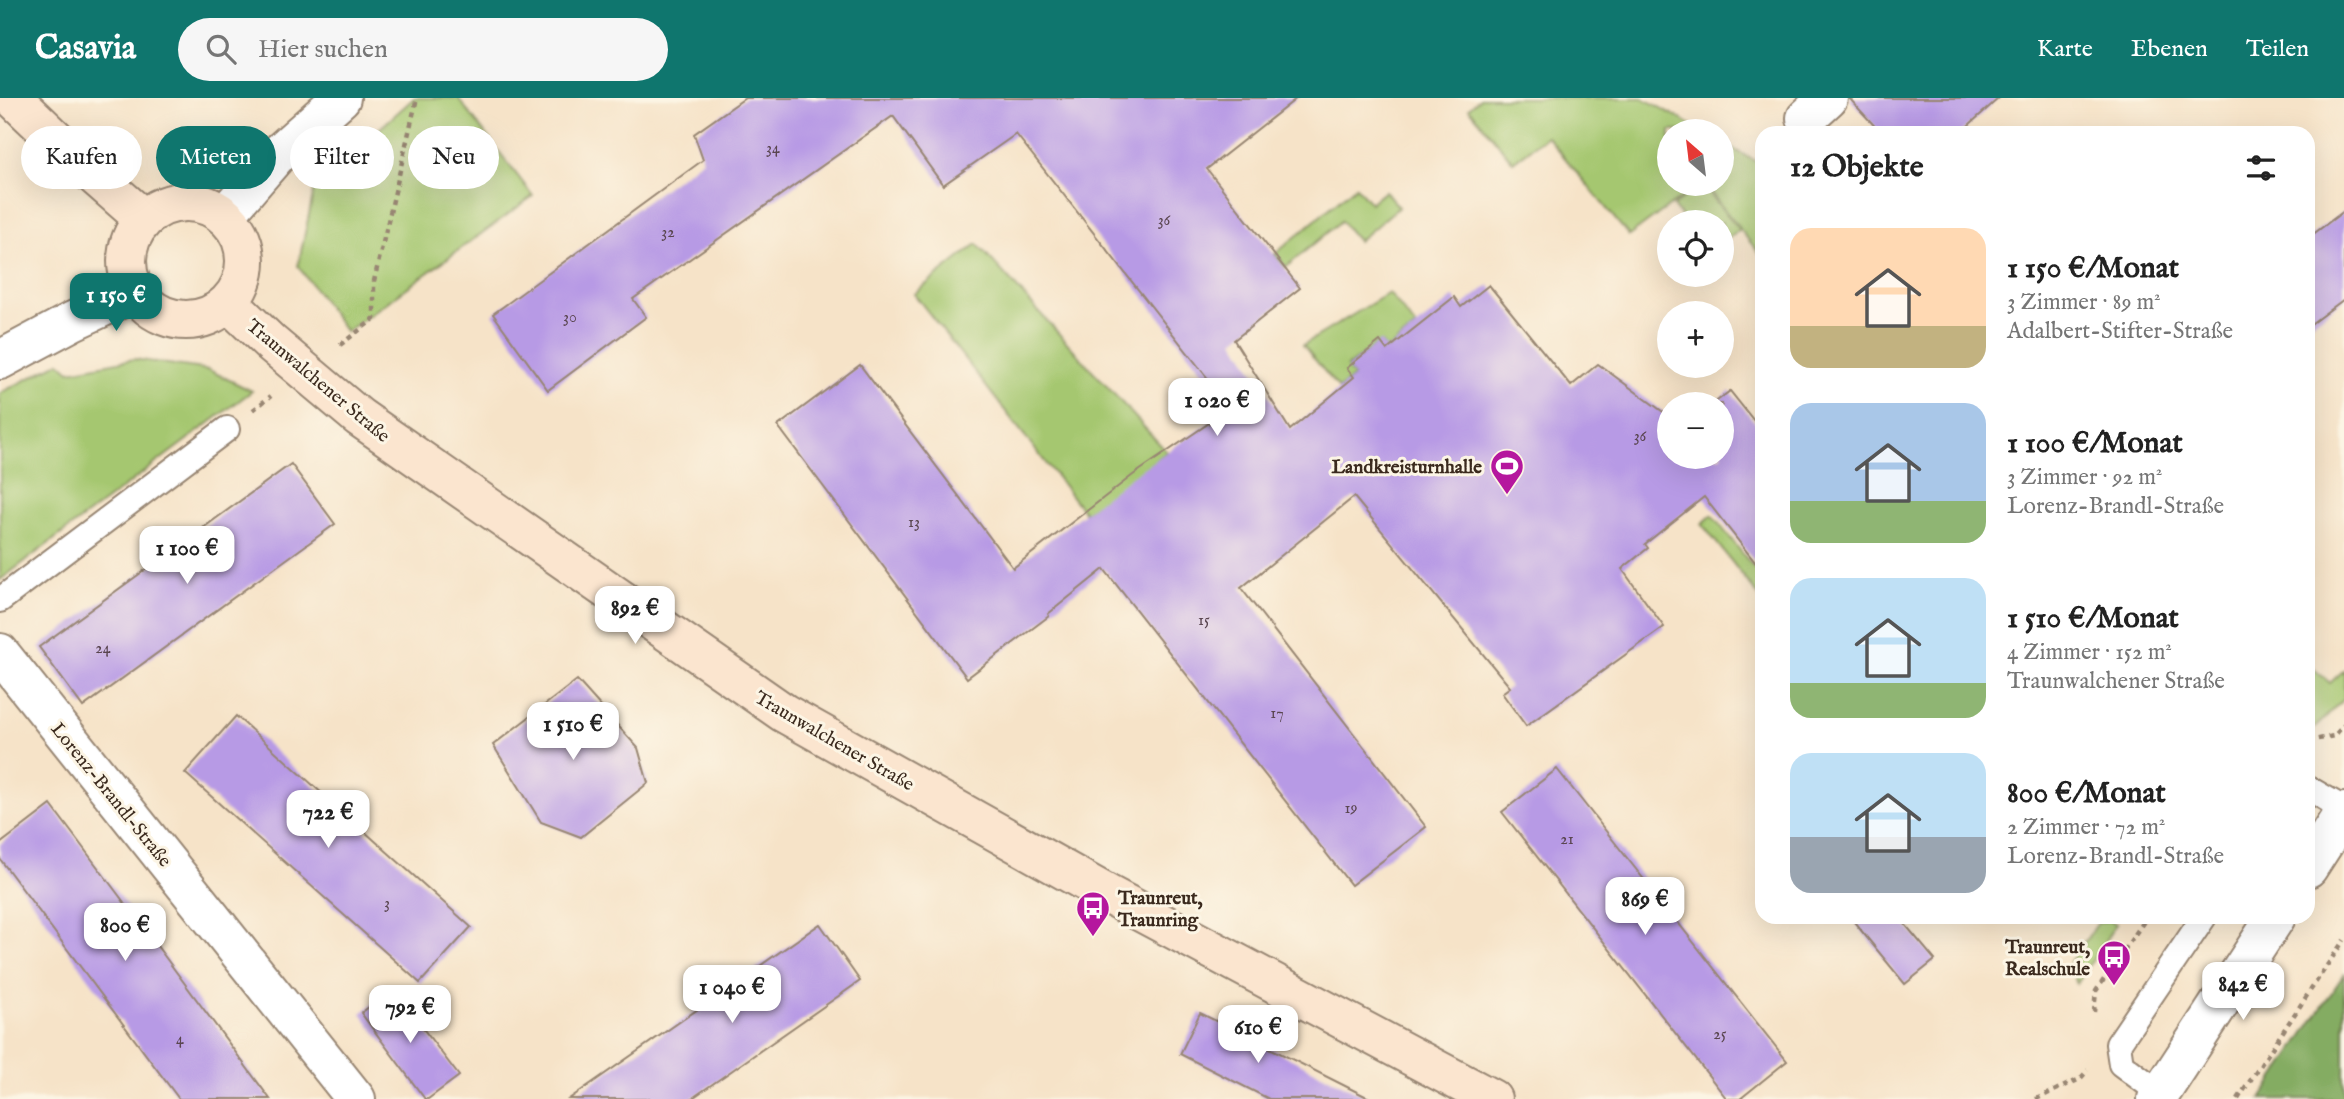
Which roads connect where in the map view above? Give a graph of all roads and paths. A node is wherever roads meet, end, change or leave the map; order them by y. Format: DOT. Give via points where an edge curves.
graph roads {
  1 [pos="13,98"];
  2 [pos="417,98"];
  3 [pos="327,103"];
  4 [pos="224,216"];
  5 [pos="144,219"];
  6 [pos="135,292"];
  7 [pos="229,303"];
  8 [pos="0,360"];
  9 [pos="304,371"];
  10 [pos="226,429"];
  11 [pos="0,600"];
  12 [pos="0,653"];
  13 [pos="2344,725"];
  14 [pos="2315,740"];
  15 [pos="2315,792"];
  16 [pos="2344,811"];
  17 [pos="2315,856"];
  18 [pos="2199,924"];
  19 [pos="2271,924"];
  20 [pos="2344,940"];
  21 [pos="341,1094"];
  22 [pos="2159,1096"];
  23 [pos="1492,1099"];
  24 [pos="2238,1099"];
  1 -- 5 [label="main road"];
  2 -- 9 [label="path" via="374,281 374,319"];
  3 -- 4 [label="street"];
  4 -- 5 [label="main road" via="193,202 175,203"];
  4 -- 7 [label="main road" via="245,248 246,268"];
  5 -- 6 [label="main road" via="127,254 127,273"];
  6 -- 7 [label="main road" via="161,316 179,321 206,317"];
  6 -- 8 [label="street"];
  7 -- 9 [label="main road, Traunwalchener Straße"];
  9 -- 10 [label="path"];
  9 -- 23 [label="main road, Traunwalchener Straße" via="359,417 784,713 1109,895"];
  10 -- 11 [label="lane"];
  12 -- 21 [label="street, Lorenz-Brandl-Straße"];
  13 -- 14 [label="path" via="2334,736"];
  15 -- 16 [label="lane"];
  16 -- 17 [label="street"];
  18 -- 22 [label="lane" via="2118,1044 2121,1064"];
  19 -- 22 [label="street"];
  20 -- 24 [label="path"];
}
